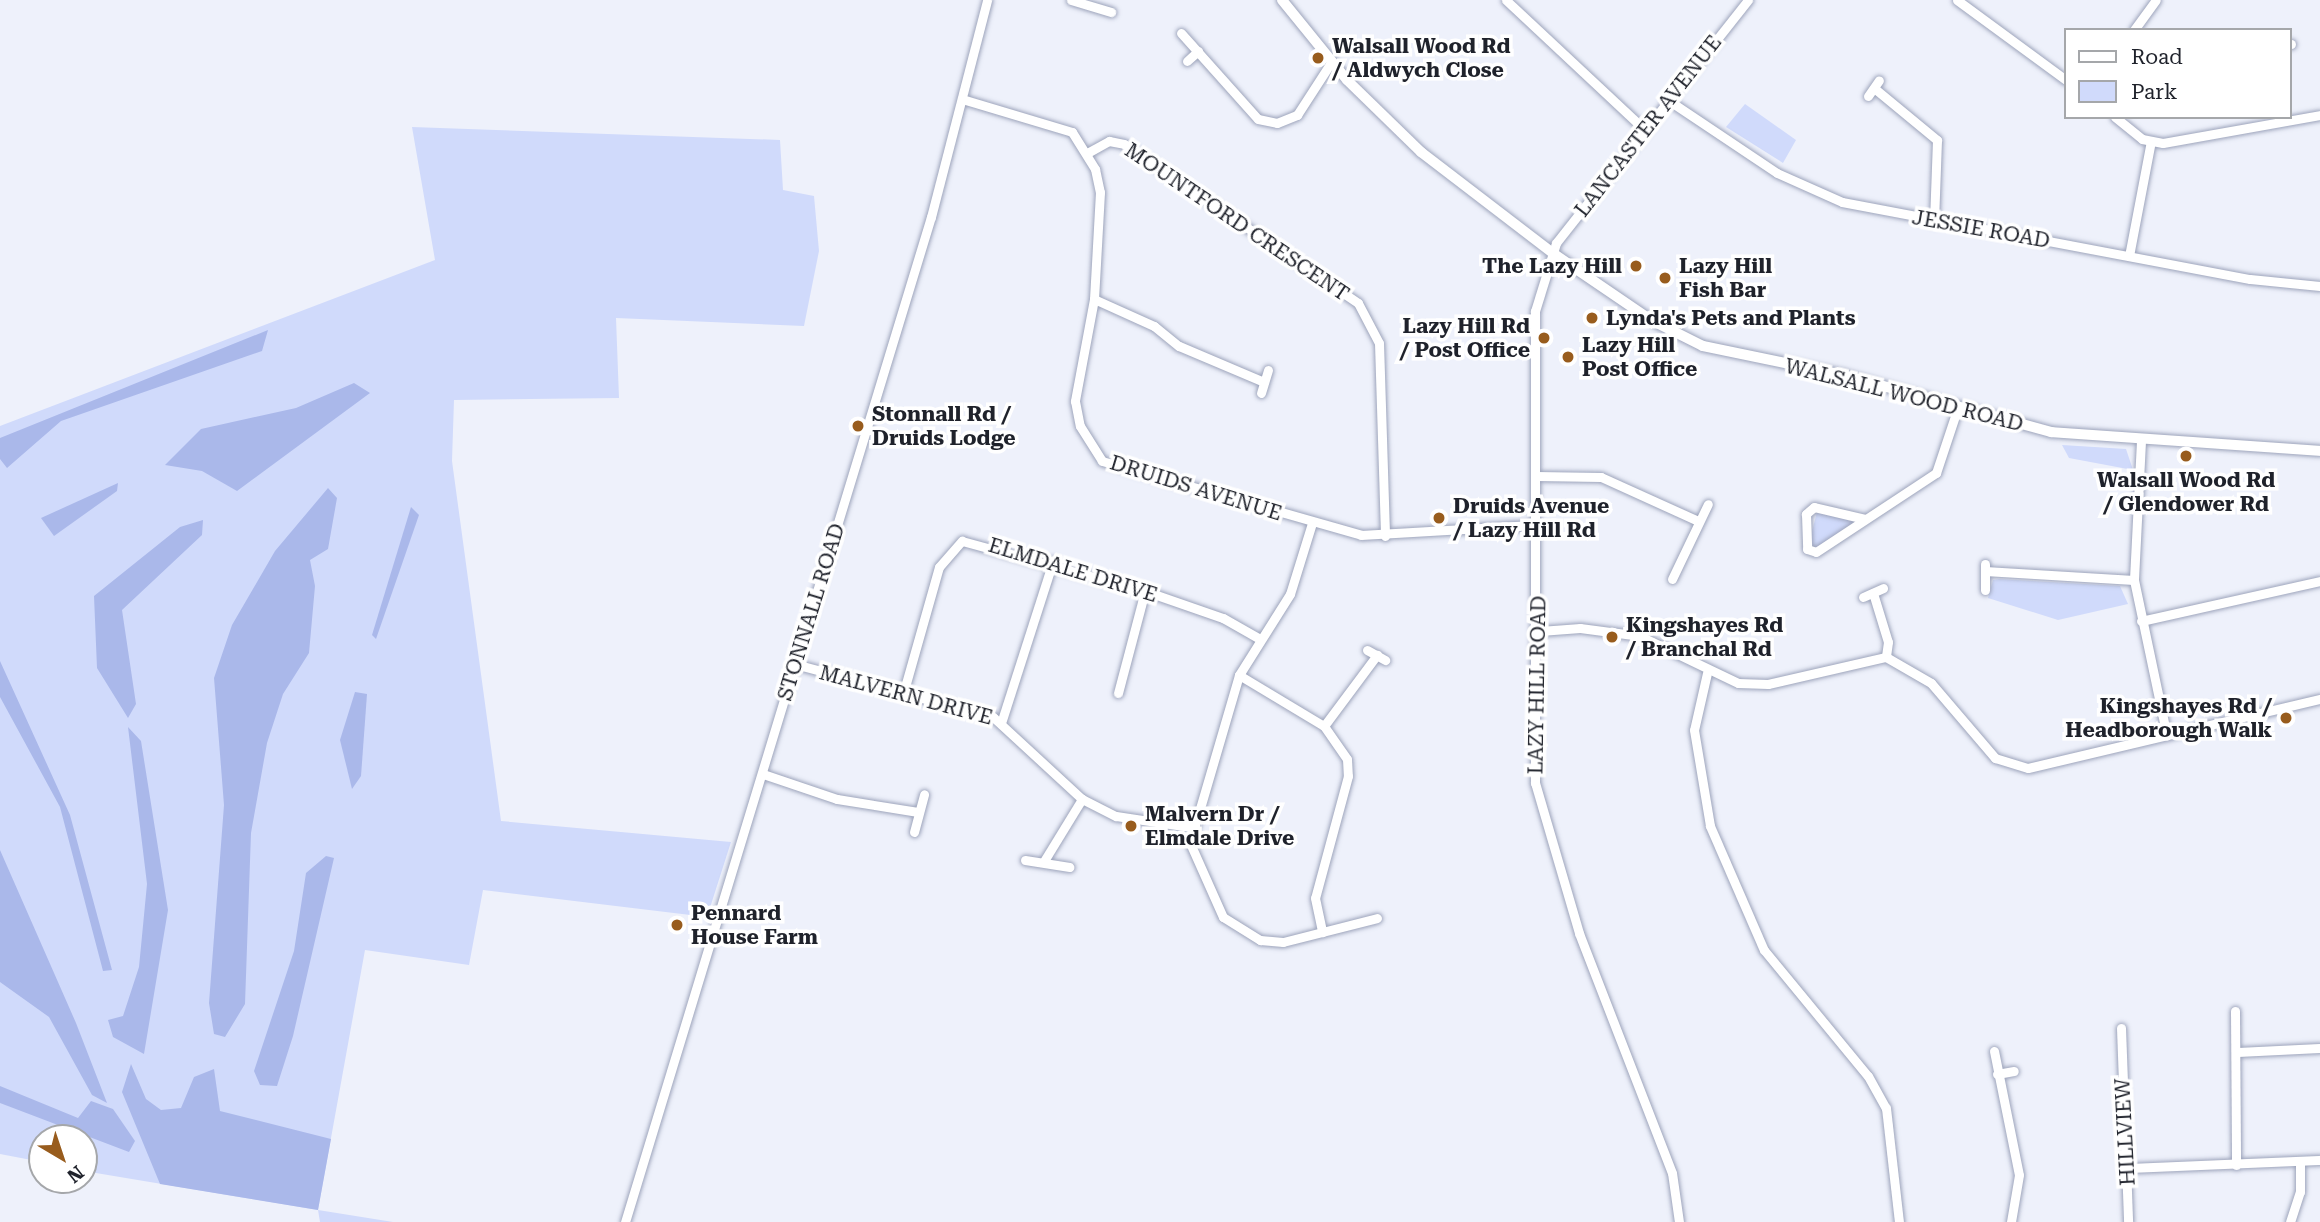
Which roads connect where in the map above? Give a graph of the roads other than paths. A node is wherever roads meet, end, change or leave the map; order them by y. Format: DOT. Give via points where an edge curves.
graph roads {
  1 [pos="987,0"];
  2 [pos="1071,0"];
  3 [pos="1282,0"];
  4 [pos="1506,0"];
  5 [pos="1748,0"];
  6 [pos="1957,0"];
  7 [pos="2157,0"];
  8 [pos="1111,12"];
  9 [pos="2136,28"];
  10 [pos="1181,33"];
  11 [pos="1198,51"];
  12 [pos="1187,61"];
  13 [pos="1332,61"];
  14 [pos="2064,79"];
  15 [pos="1868,96"];
  16 [pos="962,99"];
  17 [pos="1668,100"];
  18 [pos="2320,115"];
  19 [pos="2292,118"];
  20 [pos="2118,119"];
  21 [pos="2275,119"];
  22 [pos="2253,121"];
  23 [pos="1645,130"];
  24 [pos="2151,141"];
  25 [pos="1089,152"];
  26 [pos="1934,222"];
  27 [pos="1555,254"];
  28 [pos="2129,256"];
  29 [pos="2320,286"];
  30 [pos="1094,299"];
  31 [pos="1268,370"];
  32 [pos="1264,382"];
  33 [pos="1261,393"];
  34 [pos="1958,407"];
  35 [pos="2141,441"];
  36 [pos="2320,451"];
  37 [pos="1536,476"];
  38 [pos="1708,504"];
  39 [pos="1865,519"];
  40 [pos="1698,522"];
  41 [pos="1312,523"];
  42 [pos="1537,525"];
  43 [pos="1385,536"];
  44 [pos="1052,561"];
  45 [pos="1672,579"];
  46 [pos="2134,580"];
  47 [pos="2320,581"];
  48 [pos="1883,588"];
  49 [pos="1985,590"];
  50 [pos="1145,591"];
  51 [pos="1873,593"];
  52 [pos="1863,597"];
  53 [pos="2141,621"];
  54 [pos="1540,631"];
  55 [pos="1260,639"];
  56 [pos="1367,650"];
  57 [pos="1886,657"];
  58 [pos="796,664"];
  59 [pos="1707,673"];
  60 [pos="1239,675"];
  61 [pos="1115,686"];
  62 [pos="903,694"];
  63 [pos="2320,699"];
  64 [pos="1002,720"];
  65 [pos="1324,726"];
  66 [pos="2167,736"];
  67 [pos="763,774"];
  68 [pos="924,794"];
  69 [pos="1082,799"];
  70 [pos="918,812"];
  71 [pos="1191,827"];
  72 [pos="914,832"];
  73 [pos="1025,860"];
  74 [pos="1044,861"];
  75 [pos="1069,867"];
  76 [pos="1377,918"];
  77 [pos="1322,932"];
  78 [pos="2235,1010"];
  79 [pos="2121,1028"];
  80 [pos="2318,1037"];
  81 [pos="2320,1048"];
  82 [pos="1994,1051"];
  83 [pos="2236,1052"];
  84 [pos="2014,1070"];
  85 [pos="1997,1074"];
  86 [pos="2320,1160"];
  87 [pos="2300,1162"];
  88 [pos="2236,1165"];
  89 [pos="2128,1168"];
  90 [pos="625,1222"];
  91 [pos="1679,1222"];
  92 [pos="1899,1222"];
  93 [pos="2011,1222"];
  94 [pos="2128,1222"];
  95 [pos="2290,1222"];
  1 -- 16 [label="street, STONNALL ROAD"];
  2 -- 8 [label="street"];
  3 -- 13 [label="street, WALSALL WOOD ROAD"];
  4 -- 23 [label="street"];
  5 -- 17 [label="street, LANCASTER AVENUE"];
  6 -- 14 [label="street"];
  7 -- 9 [label="street"];
  10 -- 11 [label="street"];
  11 -- 12 [label="street"];
  11 -- 13 [label="street" via="1258,119 1277,123 1297,116"];
  13 -- 27 [label="street, WALSALL WOOD ROAD" via="1394,129"];
  15 -- 26 [label="street" via="1876,84 1937,140"];
  16 -- 25 [label="street" via="1072,132"];
  16 -- 58 [label="street, STONNALL ROAD"];
  17 -- 23 [label="street, LANCASTER AVENUE"];
  17 -- 26 [label="street, JESSIE ROAD" via="1809,190"];
  18 -- 19 [label="street"];
  20 -- 24 [label="street"];
  21 -- 22 [label="street"];
  22 -- 24 [label="street"];
  23 -- 27 [label="street, LANCASTER AVENUE" via="1556,243"];
  24 -- 28 [label="street"];
  25 -- 30 [label="street, DRUIDS AVENUE" via="1100,192"];
  25 -- 43 [label="street, MOUNTFORD CRESCENT" via="1109,141 1125,144 1358,303 1379,343"];
  26 -- 28 [label="street, JESSIE ROAD"];
  27 -- 34 [label="street, WALSALL WOOD ROAD" via="1651,320 1703,346"];
  27 -- 37 [label="street, LAZY HILL ROAD" via="1540,281 1535,311"];
  28 -- 29 [label="street, JESSIE ROAD"];
  30 -- 32 [label="street" via="1154,326 1179,346"];
  30 -- 41 [label="street, DRUIDS AVENUE" via="1075,401 1080,426 1102,461"];
  31 -- 32 [label="street"];
  32 -- 33 [label="street"];
  34 -- 35 [label="street, WALSALL WOOD ROAD" via="2051,432"];
  34 -- 39 [label="street" via="1941,469"];
  35 -- 36 [label="street, WALSALL WOOD ROAD"];
  35 -- 46 [label="street"];
  37 -- 40 [label="street" via="1601,477"];
  37 -- 42 [label="street, LAZY HILL ROAD"];
  38 -- 40 [label="street"];
  39 -- 39 [label="street" via="1816,552 1807,549 1806,514 1814,507"];
  40 -- 45 [label="street"];
  41 -- 43 [label="street, DRUIDS AVENUE"];
  41 -- 55 [label="street" via="1290,594"];
  42 -- 43 [label="street, DRUIDS AVENUE"];
  42 -- 54 [label="street, LAZY HILL ROAD"];
  44 -- 50 [label="street, ELMDALE DRIVE"];
  44 -- 62 [label="street, ELMDALE DRIVE" via="974,540 953,545 939,568"];
  44 -- 64 [label="street"];
  46 -- 49 [label="street" via="1985,568"];
  46 -- 53 [label="street"];
  47 -- 53 [label="street"];
  48 -- 51 [label="street"];
  50 -- 55 [label="street, ELMDALE DRIVE" via="1223,618"];
  50 -- 61 [label="street"];
  51 -- 52 [label="street"];
  51 -- 57 [label="street" via="1888,642"];
  53 -- 66 [label="street"];
  54 -- 59 [label="street" via="1602,629 1640,636"];
  54 -- 91 [label="street, LAZY HILL ROAD" via="1535,783 1579,933 1672,1173"];
  55 -- 60 [label="street"];
  56 -- 65 [label="street" via="1381,658"];
  57 -- 59 [label="street" via="1768,684"];
  57 -- 66 [label="street" via="1931,683 2008,765 2028,768"];
  58 -- 62 [label="street, MALVERN DRIVE"];
  58 -- 67 [label="street, STONNALL ROAD"];
  59 -- 92 [label="street" via="1694,730 1714,838 1764,950 1868,1076 1886,1108"];
  60 -- 65 [label="street"];
  60 -- 71 [label="street"];
  62 -- 64 [label="street, MALVERN DRIVE"];
  63 -- 66 [label="street"];
  64 -- 69 [label="street, MALVERN DRIVE"];
  65 -- 77 [label="street" via="1341,742 1348,776 1315,898"];
  67 -- 70 [label="street" via="837,799"];
  67 -- 90 [label="street, STONNALL ROAD"];
  68 -- 70 [label="street"];
  69 -- 71 [label="street, MALVERN DRIVE" via="1116,816"];
  69 -- 74 [label="street"];
  70 -- 72 [label="street"];
  71 -- 77 [label="street" via="1202,883 1238,930 1283,942"];
  73 -- 74 [label="street"];
  74 -- 75 [label="street"];
  76 -- 77 [label="street"];
  78 -- 83 [label="street"];
  79 -- 89 [label="street, HILLVIEW" via="2115,1041"];
  80 -- 81 [label="street"];
  81 -- 83 [label="street"];
  82 -- 85 [label="street"];
  83 -- 88 [label="street"];
  84 -- 85 [label="street"];
  85 -- 93 [label="street" via="2019,1175"];
  86 -- 87 [label="street"];
  87 -- 88 [label="street"];
  87 -- 95 [label="street" via="2300,1192"];
  88 -- 89 [label="street"];
  89 -- 94 [label="street, HILLVIEW"];
}
